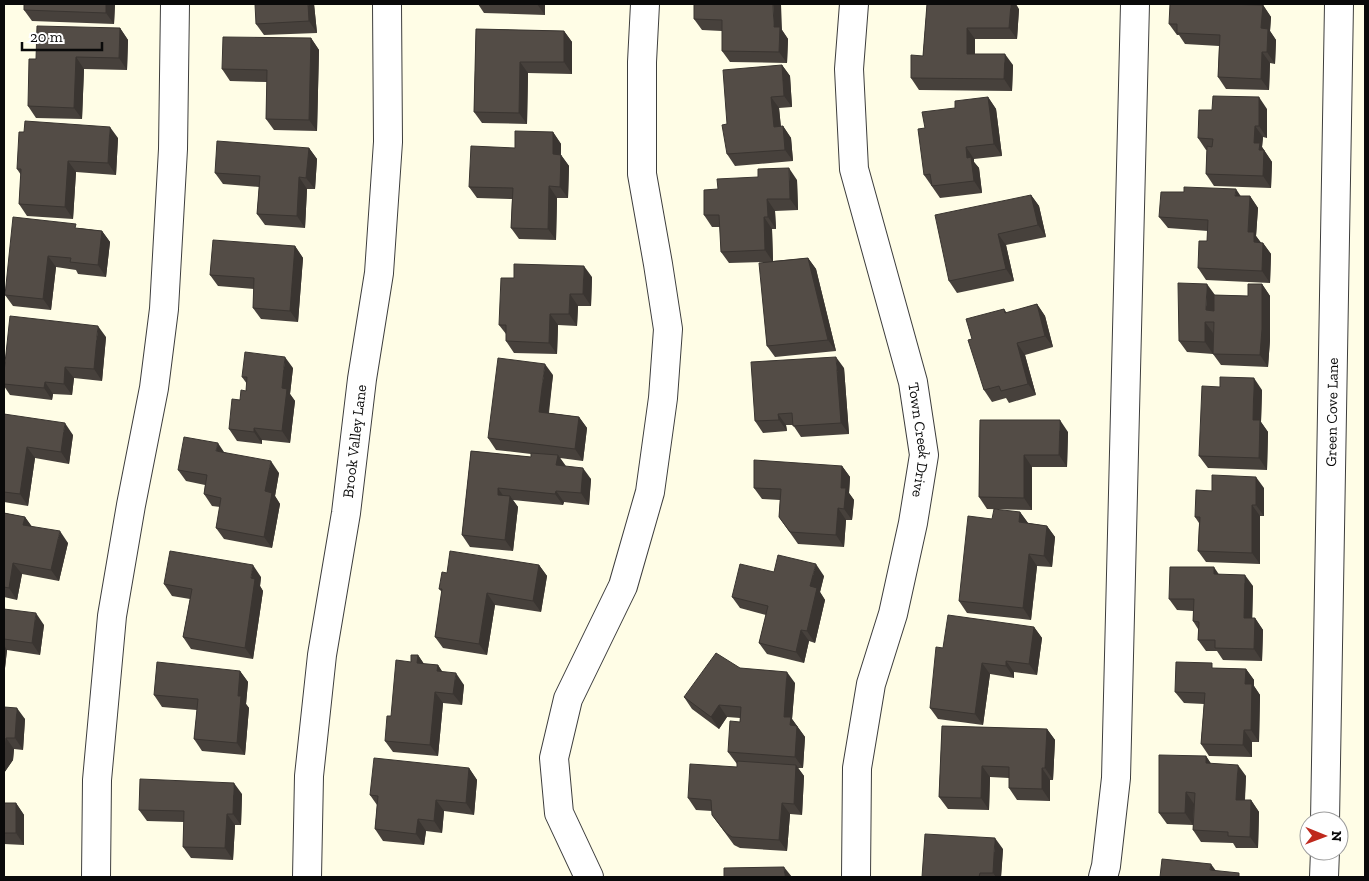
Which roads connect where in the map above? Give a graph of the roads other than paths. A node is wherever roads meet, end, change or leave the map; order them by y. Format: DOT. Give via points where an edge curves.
graph roads {
  1 [pos="175,4"];
  2 [pos="387,4"];
  3 [pos="645,4"];
  4 [pos="854,4"];
  5 [pos="1135,4"];
  6 [pos="1339,4"];
  7 [pos="1325,811"];
  8 [pos="1325,861"];
  9 [pos="96,877"];
  10 [pos="307,877"];
  11 [pos="589,877"];
  12 [pos="856,877"];
  13 [pos="1103,877"];
  14 [pos="1324,877"];
  1 -- 9 [label="street" via="173,149 164,309 154,388 112,616 97,780"];
  2 -- 10 [label="street, Brook Valley Lane" via="388,142 379,273 346,513 322,655 309,776"];
  3 -- 11 [label="street" via="642,174 668,329 664,388 650,492 623,586 568,699 554,758 560,813"];
  4 -- 12 [label="street, Town Creek Drive" via="849,69 854,169 913,382 924,455 894,614 872,684 857,768"];
  5 -- 13 [label="street" via="1116,778"];
  6 -- 7 [label="street, Green Cove Lane"];
  8 -- 14 [label="street"];
}
